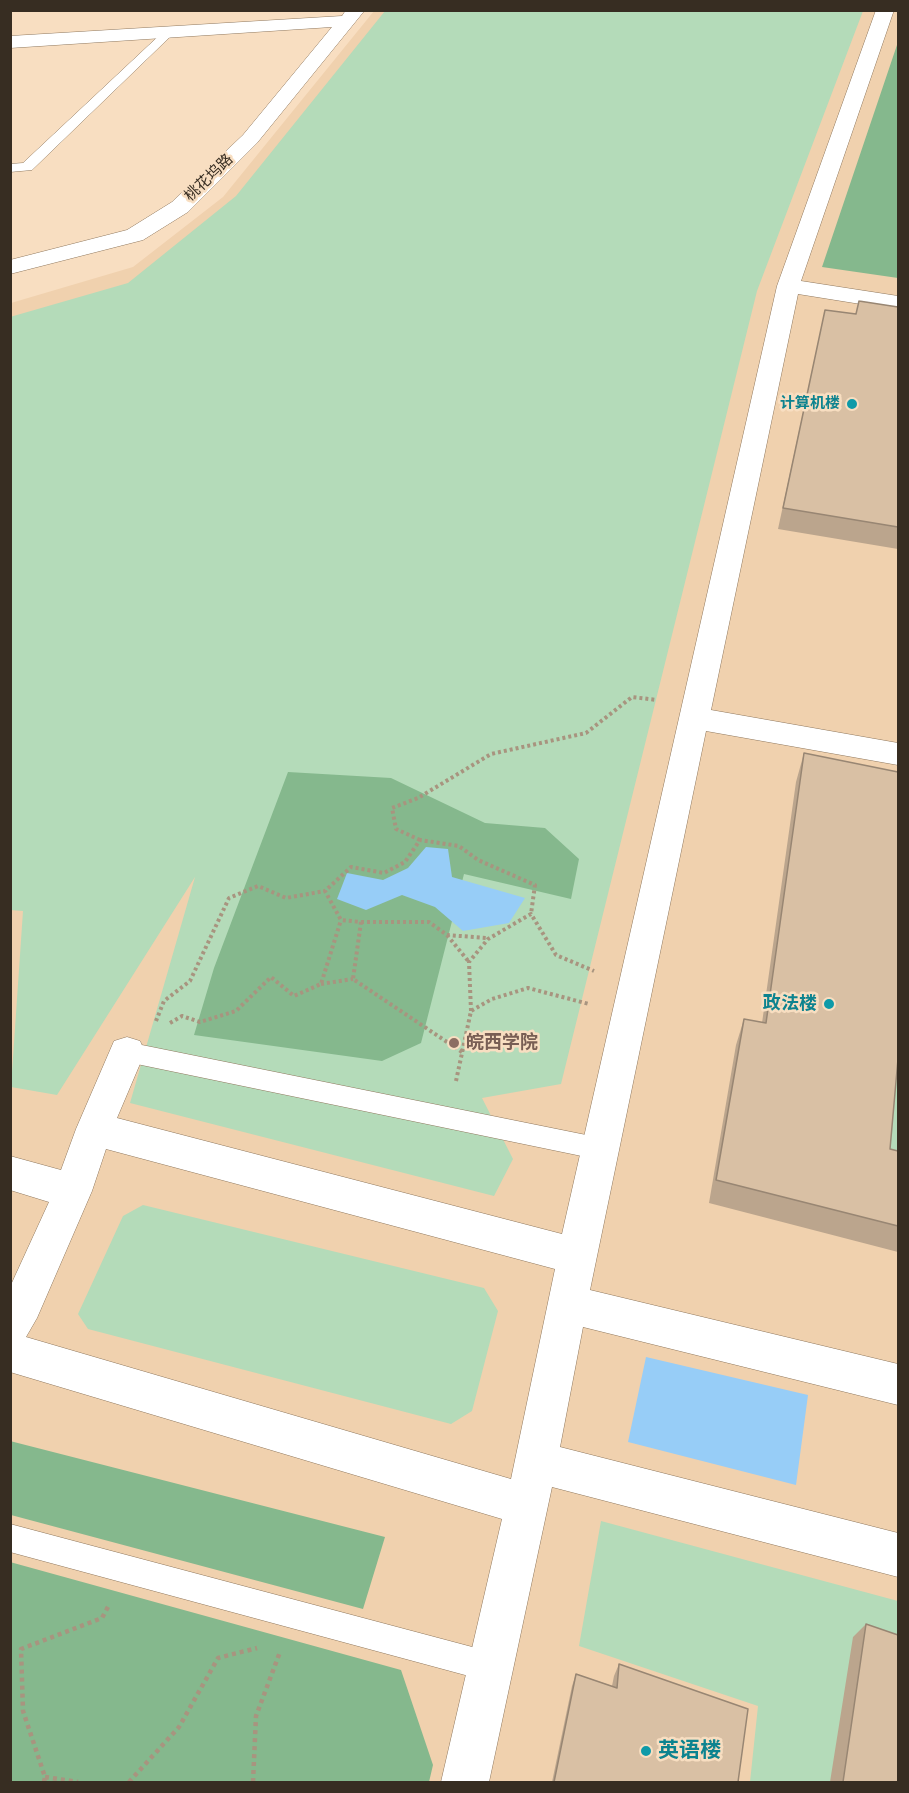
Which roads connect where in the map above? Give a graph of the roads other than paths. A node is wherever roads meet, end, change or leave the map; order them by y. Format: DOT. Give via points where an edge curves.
graph roads {
  1 [pos="885,10"];
  2 [pos="351,16"];
  3 [pos="169,32"];
  4 [pos="10,42"];
  5 [pos="10,168"];
  6 [pos="10,267"];
  7 [pos="788,286"];
  8 [pos="898,303"];
  9 [pos="696,712"];
  10 [pos="898,754"];
  11 [pos="138,1047"];
  12 [pos="94,1129"];
  13 [pos="601,1149"];
  14 [pos="10,1173"];
  15 [pos="73,1191"];
  16 [pos="577,1256"];
  17 [pos="568,1304"];
  18 [pos="15,1310"];
  19 [pos="10,1352"];
  20 [pos="898,1385"];
  21 [pos="532,1484"];
  22 [pos="10,1538"];
  23 [pos="898,1555"];
  24 [pos="491,1667"];
  25 [pos="465,1782"];
  1 -- 7 [label="street"];
  2 -- 3 [label="street"];
  2 -- 6 [label="street, 桃花坞路" via="250,138 180,207 135,235"];
  3 -- 4 [label="street"];
  3 -- 5 [label="lane" via="27,167"];
  7 -- 8 [label="street"];
  7 -- 9 [label="street"];
  9 -- 10 [label="street"];
  9 -- 13 [label="street"];
  11 -- 12 [label="street"];
  11 -- 13 [label="lane"];
  12 -- 15 [label="street"];
  12 -- 16 [label="street"];
  13 -- 16 [label="street"];
  14 -- 15 [label="street"];
  15 -- 18 [label="street"];
  16 -- 17 [label="street"];
  17 -- 20 [label="street"];
  17 -- 21 [label="street"];
  19 -- 21 [label="street"];
  21 -- 23 [label="street"];
  21 -- 24 [label="street"];
  22 -- 24 [label="lane"];
  24 -- 25 [label="street"];
}
